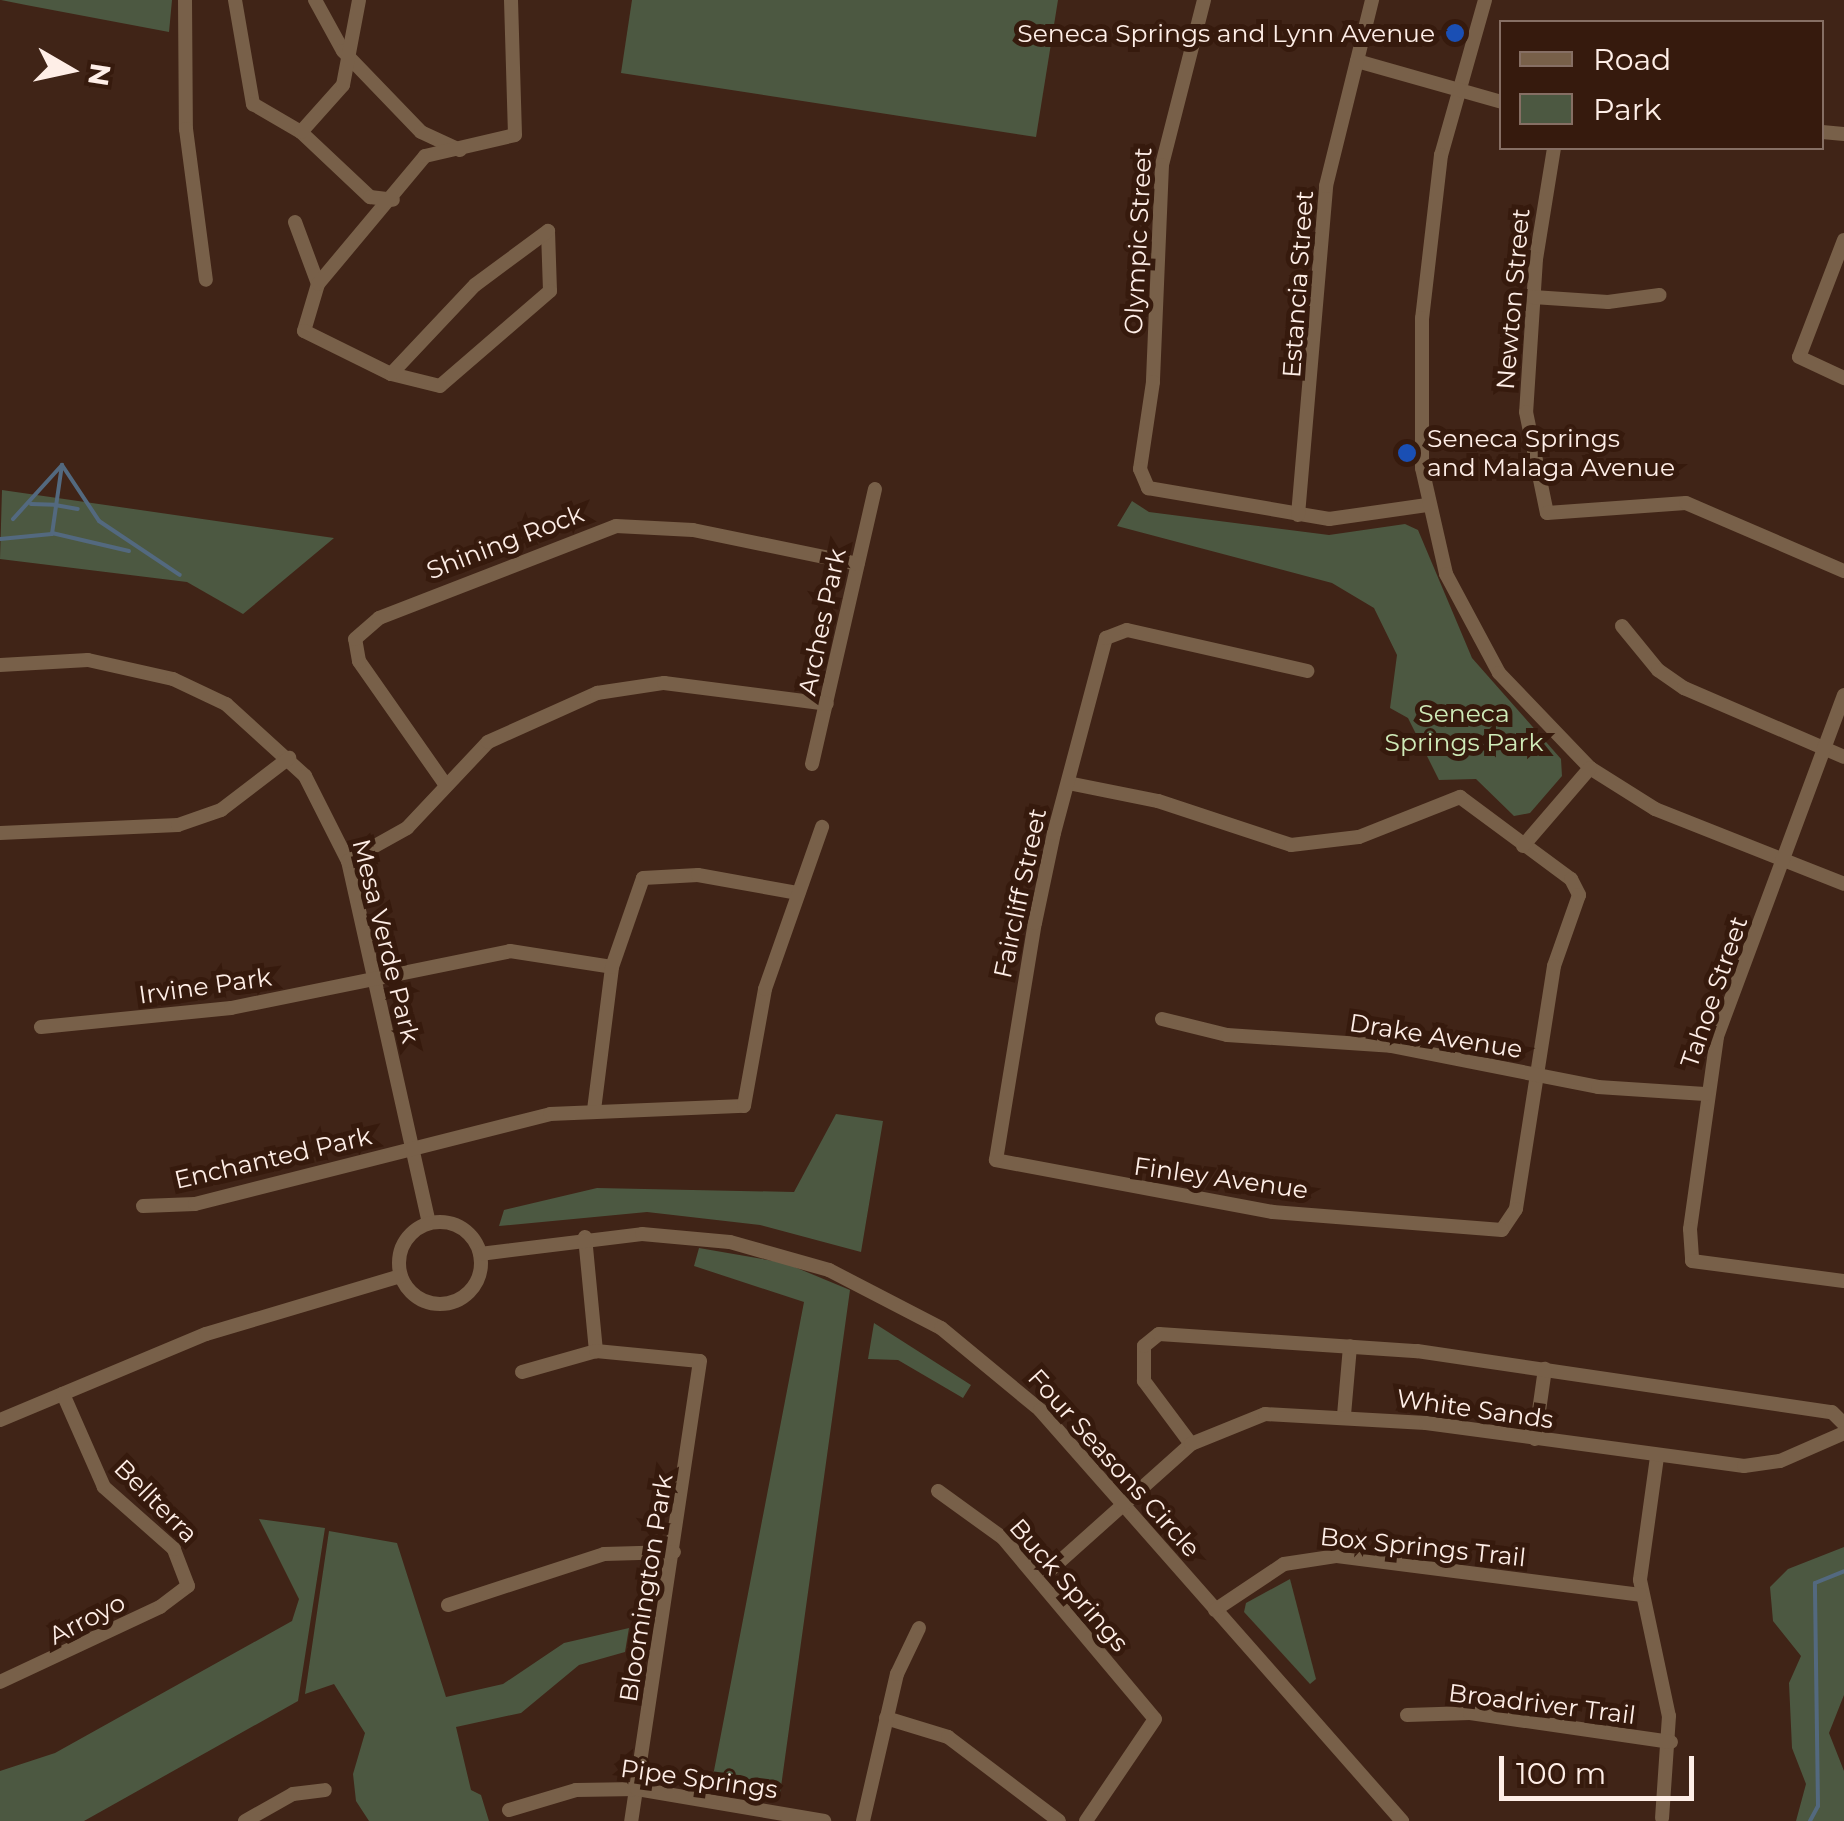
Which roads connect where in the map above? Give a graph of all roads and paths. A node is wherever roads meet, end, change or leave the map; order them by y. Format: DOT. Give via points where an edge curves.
graph roads {
  1 [pos="185,0"];
  2 [pos="236,0"];
  3 [pos="316,0"];
  4 [pos="360,0"];
  5 [pos="511,0"];
  6 [pos="1204,0"];
  7 [pos="1372,0"];
  8 [pos="1484,0"];
  9 [pos="344,51"];
  10 [pos="1356,61"];
  11 [pos="1458,89"];
  12 [pos="1499,101"];
  13 [pos="301,132"];
  14 [pos="460,150"];
  15 [pos="1554,150"];
  16 [pos="393,200"];
  17 [pos="295,222"];
  18 [pos="1844,240"];
  19 [pos="206,280"];
  20 [pos="318,284"];
  21 [pos="1660,294"];
  22 [pos="1534,298"];
  23 [pos="391,374"];
  24 [pos="1844,378"];
  25 [pos="874,489"];
  26 [pos="1427,505"];
  27 [pos="1298,515"];
  28 [pos="858,564"];
  29 [pos="1844,571"];
  30 [pos="1622,626"];
  31 [pos="0,665"];
  32 [pos="1307,671"];
  33 [pos="1844,695"];
  34 [pos="827,704"];
  35 [pos="1826,750"];
  36 [pos="1844,757"];
  37 [pos="289,758"];
  38 [pos="812,764"];
  39 [pos="1590,768"];
  40 [pos="1068,783"];
  41 [pos="445,784"];
  42 [pos="822,826"];
  43 [pos="0,834"];
  44 [pos="1524,846"];
  45 [pos="348,860"];
  46 [pos="1785,861"];
  47 [pos="1844,884"];
  48 [pos="798,893"];
  49 [pos="612,968"];
  50 [pos="374,976"];
  51 [pos="1162,1019"];
  52 [pos="41,1028"];
  53 [pos="1538,1076"];
  54 [pos="1704,1094"];
  55 [pos="594,1110"];
  56 [pos="412,1148"];
  57 [pos="996,1160"];
  58 [pos="143,1206"];
  59 [pos="429,1223"];
  60 [pos="585,1237"];
  61 [pos="480,1254"];
  62 [pos="401,1276"];
  63 [pos="1844,1279"];
  64 [pos="1350,1346"];
  65 [pos="596,1351"];
  66 [pos="1546,1370"];
  67 [pos="522,1372"];
  68 [pos="63,1394"];
  69 [pos="1344,1415"];
  70 [pos="0,1420"];
  71 [pos="1844,1424"];
  72 [pos="1844,1432"];
  73 [pos="1535,1439"];
  74 [pos="1191,1444"];
  75 [pos="1656,1457"];
  76 [pos="938,1492"];
  77 [pos="1122,1504"];
  78 [pos="674,1552"];
  79 [pos="1039,1580"];
  80 [pos="188,1586"];
  81 [pos="1640,1596"];
  82 [pos="448,1605"];
  83 [pos="1215,1610"];
  84 [pos="920,1628"];
  85 [pos="1,1680"];
  86 [pos="1408,1714"];
  87 [pos="886,1718"];
  88 [pos="1671,1742"];
  89 [pos="636,1789"];
  90 [pos="325,1790"];
  91 [pos="509,1810"];
  92 [pos="1662,1818"];
  93 [pos="245,1821"];
  94 [pos="631,1821"];
  95 [pos="824,1821"];
  96 [pos="863,1821"];
  97 [pos="1058,1821"];
  98 [pos="1086,1821"];
  99 [pos="1402,1821"];
  1 -- 19 [label="street" via="186,129"];
  2 -- 13 [label="street" via="253,104"];
  3 -- 9 [label="street"];
  4 -- 9 [label="street"];
  5 -- 14 [label="street" via="515,135"];
  6 -- 27 [label="street, Olympic Street" via="1162,165 1153,382 1140,469 1148,488"];
  7 -- 10 [label="street, Estancia Street"];
  8 -- 11 [label="street"];
  9 -- 13 [label="street" via="343,86"];
  9 -- 14 [label="street" via="421,132"];
  10 -- 11 [label="street"];
  10 -- 27 [label="street, Estancia Street" via="1322,220"];
  11 -- 12 [label="street"];
  11 -- 26 [label="street" via="1441,155 1422,318"];
  13 -- 16 [label="street" via="370,197"];
  14 -- 16 [label="street" via="425,156"];
  15 -- 22 [label="street, Newton Street"];
  16 -- 20 [label="street"];
  17 -- 20 [label="street"];
  18 -- 24 [label="street" via="1798,357"];
  20 -- 23 [label="street" via="304,332"];
  21 -- 22 [label="street" via="1608,302"];
  22 -- 29 [label="street, Newton Street" via="1526,412 1547,513 1686,503"];
  23 -- 23 [label="street" via="440,386 550,290 548,231 475,285"];
  25 -- 28 [label="street, Arches Park"];
  26 -- 27 [label="street" via="1360,516"];
  26 -- 39 [label="street" via="1446,574 1499,673"];
  28 -- 34 [label="street, Arches Park"];
  28 -- 41 [label="street, Shining Rock" via="693,530 616,526 410,602 355,639 358,661"];
  30 -- 35 [label="street" via="1658,670 1684,688"];
  31 -- 37 [label="street, Mesa Verde Park" via="88,660 173,679 226,704"];
  32 -- 40 [label="street, Faircliff Street" via="1127,630 1106,638"];
  33 -- 35 [label="street, Tahoe Street"];
  34 -- 38 [label="street, Arches Park"];
  34 -- 41 [label="street" via="664,682 626,685 508,729"];
  35 -- 36 [label="street"];
  35 -- 46 [label="street, Tahoe Street"];
  37 -- 43 [label="street" via="221,810 178,825"];
  37 -- 45 [label="street, Mesa Verde Park" via="323,805"];
  39 -- 44 [label="street"];
  39 -- 46 [label="street" via="1655,809"];
  40 -- 44 [label="street" via="1158,801 1291,845 1359,837 1460,796"];
  40 -- 57 [label="street, Faircliff Street" via="1035,923"];
  41 -- 45 [label="street" via="406,828"];
  42 -- 48 [label="street"];
  44 -- 53 [label="street" via="1571,879 1579,895 1554,966"];
  45 -- 50 [label="street, Mesa Verde Park"];
  46 -- 47 [label="street"];
  46 -- 54 [label="street, Tahoe Street" via="1717,1037"];
  48 -- 49 [label="street" via="698,875 643,878"];
  48 -- 55 [label="street, Enchanted Park" via="765,989 744,1106"];
  49 -- 50 [label="street, Irvine Park" via="510,952"];
  49 -- 55 [label="street"];
  50 -- 52 [label="street, Irvine Park" via="199,1013"];
  50 -- 56 [label="street, Mesa Verde Park"];
  51 -- 53 [label="street, Drake Avenue" via="1227,1035 1391,1046"];
  53 -- 54 [label="street, Drake Avenue"];
  53 -- 57 [label="street, Finley Avenue" via="1516,1209 1502,1230 1272,1212"];
  54 -- 63 [label="street, Tahoe Street" via="1692,1261"];
  55 -- 56 [label="street, Enchanted Park"];
  56 -- 58 [label="street, Enchanted Park" via="194,1204"];
  56 -- 59 [label="street, Mesa Verde Park"];
  59 -- 61 [label="street" via="456,1224"];
  59 -- 62 [label="street" via="401,1250"];
  60 -- 61 [label="street, Four Seasons Circle"];
  60 -- 65 [label="street"];
  60 -- 77 [label="street, Four Seasons Circle" via="730,1242 829,1270 897,1301 1006,1377"];
  61 -- 62 [label="street" via="476,1281 457,1300 417,1297"];
  62 -- 68 [label="street" via="206,1334"];
  64 -- 66 [label="street"];
  64 -- 69 [label="street"];
  64 -- 74 [label="street" via="1151,1336 1144,1381"];
  65 -- 67 [label="street"];
  65 -- 78 [label="street, Bloomington Park" via="666,1352 700,1362"];
  66 -- 71 [label="street" via="1832,1412"];
  66 -- 73 [label="street"];
  68 -- 70 [label="street"];
  68 -- 80 [label="street, Bellterra" via="104,1487 174,1549"];
  69 -- 73 [label="street, White Sands"];
  69 -- 74 [label="street, White Sands" via="1265,1414"];
  72 -- 75 [label="street, White Sands" via="1762,1464"];
  73 -- 75 [label="street, White Sands"];
  74 -- 77 [label="street, White Sands"];
  75 -- 81 [label="street"];
  76 -- 79 [label="street, Buck Springs" via="1003,1538"];
  77 -- 79 [label="street, White Sands"];
  77 -- 83 [label="street, Four Seasons Circle"];
  78 -- 82 [label="street" via="604,1554"];
  78 -- 89 [label="street, Bloomington Park"];
  79 -- 98 [label="street, Buck Springs" via="1155,1719"];
  80 -- 85 [label="street, Arroyo" via="160,1608"];
  81 -- 83 [label="street, Box Springs Trail" via="1337,1556 1284,1564"];
  81 -- 88 [label="street"];
  83 -- 99 [label="street, Four Seasons Circle"];
  84 -- 87 [label="street"];
  86 -- 88 [label="street, Broadriver Trail" via="1470,1713"];
  87 -- 96 [label="street"];
  87 -- 97 [label="street" via="948,1737"];
  88 -- 92 [label="street"];
  89 -- 91 [label="street, Pipe Springs" via="576,1790"];
  89 -- 94 [label="street, Bloomington Park"];
  89 -- 95 [label="street, Pipe Springs"];
  90 -- 93 [label="street" via="293,1794"];
}
